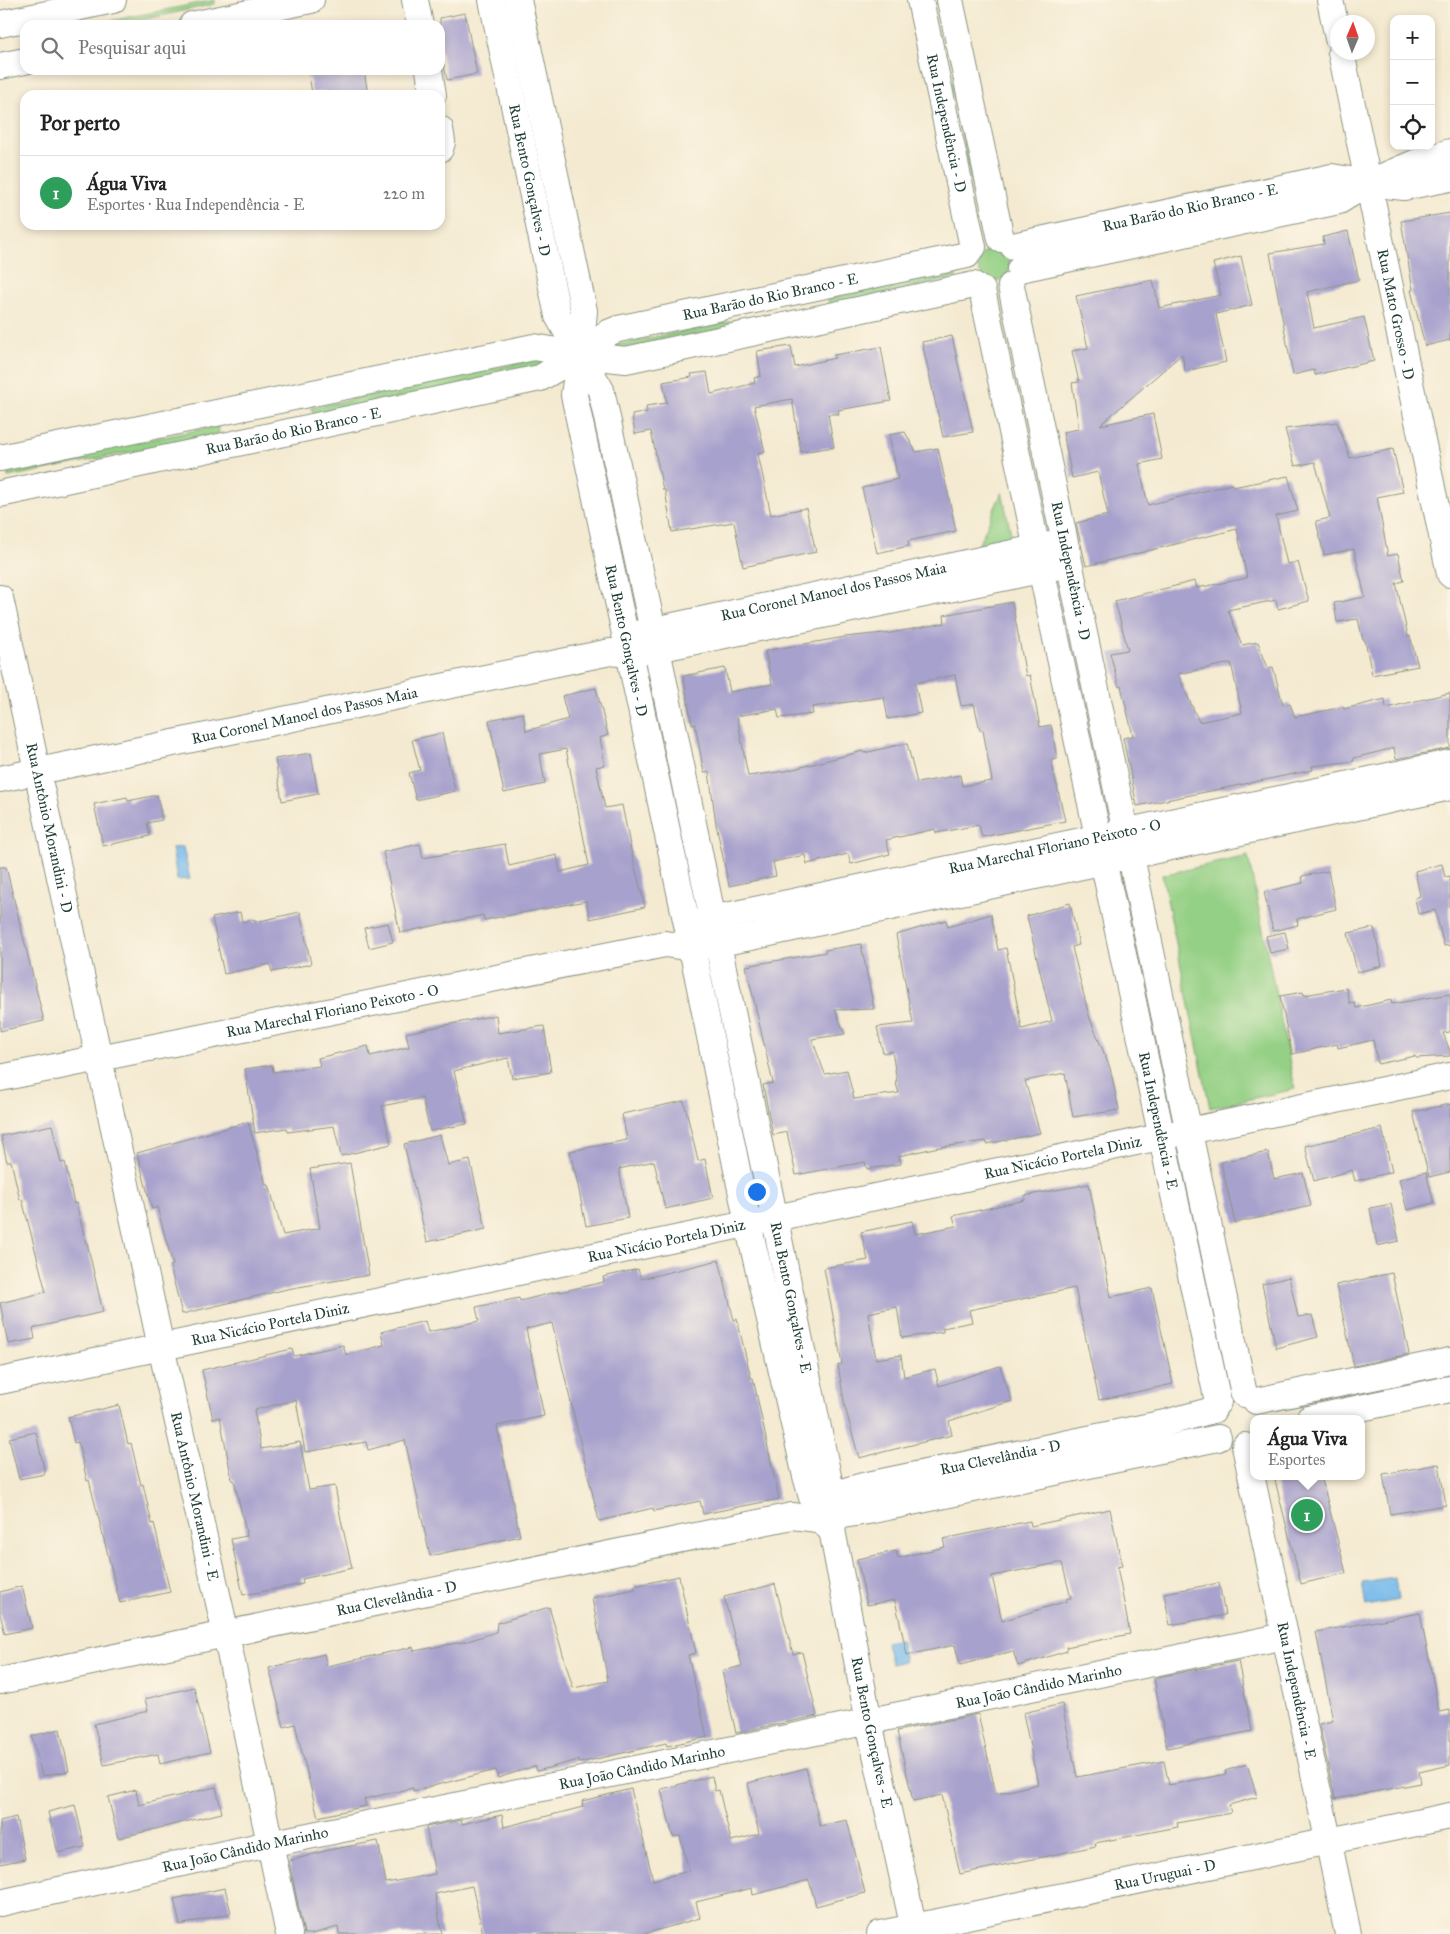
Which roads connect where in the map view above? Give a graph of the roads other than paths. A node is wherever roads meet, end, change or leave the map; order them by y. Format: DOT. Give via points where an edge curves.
graph roads {
  1 [pos="112,0"];
  2 [pos="311,0"];
  3 [pos="415,0"];
  4 [pos="492,0"];
  5 [pos="518,0"];
  6 [pos="920,0"];
  7 [pos="950,0"];
  8 [pos="1330,0"];
  9 [pos="227,9"];
  10 [pos="1333,15"];
  11 [pos="203,20"];
  12 [pos="419,20"];
  13 [pos="0,24"];
  14 [pos="962,56"];
  15 [pos="1343,60"];
  16 [pos="20,62"];
  17 [pos="934,62"];
  18 [pos="0,66"];
  19 [pos="429,75"];
  20 [pos="432,90"];
  21 [pos="550,151"];
  22 [pos="1450,152"];
  23 [pos="524,156"];
  24 [pos="1450,178"];
  25 [pos="1368,183"];
  26 [pos="970,251"];
  27 [pos="1011,260"];
  28 [pos="978,288"];
  29 [pos="800,291"];
  30 [pos="806,322"];
  31 [pos="580,355"];
  32 [pos="1034,396"];
  33 [pos="1006,402"];
  34 [pos="257,406"];
  35 [pos="264,438"];
  36 [pos="0,458"];
  37 [pos="0,494"];
  38 [pos="628,518"];
  39 [pos="602,525"];
  40 [pos="1067,553"];
  41 [pos="1040,558"];
  42 [pos="1450,574"];
  43 [pos="0,598"];
  44 [pos="654,640"];
  45 [pos="622,648"];
  46 [pos="1089,657"];
  47 [pos="1062,664"];
  48 [pos="677,750"];
  49 [pos="650,754"];
  50 [pos="1450,763"];
  51 [pos="38,770"];
  52 [pos="0,779"];
  53 [pos="1450,788"];
  54 [pos="1129,844"];
  55 [pos="1102,849"];
  56 [pos="702,934"];
  57 [pos="100,1058"];
  58 [pos="1450,1076"];
  59 [pos="0,1078"];
  60 [pos="1189,1131"];
  61 [pos="1162,1137"];
  62 [pos="775,1218"];
  63 [pos="748,1224"];
  64 [pos="1212,1242"];
  65 [pos="1186,1248"];
  66 [pos="161,1347"];
  67 [pos="1450,1361"];
  68 [pos="1392,1373"];
  69 [pos="0,1381"];
  70 [pos="1450,1389"];
  71 [pos="1397,1400"];
  72 [pos="1255,1405"];
  73 [pos="1216,1406"];
  74 [pos="1328,1415"];
  75 [pos="1218,1438"];
  76 [pos="1249,1445"];
  77 [pos="1256,1480"];
  78 [pos="826,1512"];
  79 [pos="226,1634"];
  80 [pos="1285,1636"];
  81 [pos="0,1681"];
  82 [pos="869,1722"];
  83 [pos="1450,1816"];
  84 [pos="1328,1841"];
  85 [pos="269,1844"];
  86 [pos="0,1903"];
  87 [pos="914,1930"];
  88 [pos="289,1934"];
  89 [pos="880,1934"];
  90 [pos="1348,1934"];
  1 -- 13 [label="street"];
  2 -- 9 [label="street"];
  3 -- 12 [label="street"];
  4 -- 23 [label="street, Rua Bento Gonçalves - D"];
  5 -- 21 [label="street, Rua Bento Gonçalves - D"];
  6 -- 17 [label="street, Rua Independência - D"];
  7 -- 14 [label="street, Rua Independência - D"];
  8 -- 10 [label="street"];
  9 -- 11 [label="street"];
  14 -- 17 [label="street"];
  14 -- 27 [label="street, Rua Independência - D"];
  15 -- 25 [label="street, Rua Mato Grosso - D"];
  16 -- 18 [label="street"];
  17 -- 26 [label="street, Rua Independência - D"];
  19 -- 20 [label="street"];
  21 -- 23 [label="street"];
  21 -- 31 [label="street, Rua Bento Gonçalves - D" via="584,311"];
  22 -- 25 [label="street, Rua Barão do Rio Branco - E"];
  23 -- 31 [label="street, Rua Bento Gonçalves - D" via="558,316"];
  24 -- 25 [label="street" via="1404,187"];
  25 -- 27 [label="street, Rua Barão do Rio Branco - E" via="1338,202 1176,223"];
  25 -- 42 [label="street, Rua Mato Grosso - D"];
  26 -- 27 [label="street" via="986,239"];
  26 -- 28 [label="street" via="967,274"];
  26 -- 29 [label="street, Rua Barão do Rio Branco - E"];
  27 -- 28 [label="street" via="1000,292"];
  27 -- 32 [label="street, Rua Independência - D"];
  28 -- 30 [label="street"];
  28 -- 33 [label="street, Rua Independência - D"];
  29 -- 30 [label="street"];
  29 -- 31 [label="street, Rua Barão do Rio Branco - E" via="618,329"];
  30 -- 31 [label="street" via="626,360"];
  31 -- 34 [label="street" via="534,347"];
  31 -- 35 [label="street, Rua Barão do Rio Branco - E" via="540,378"];
  31 -- 38 [label="street, Rua Bento Gonçalves - D" via="601,390"];
  31 -- 39 [label="street, Rua Bento Gonçalves - D" via="574,395"];
  32 -- 33 [label="street"];
  32 -- 40 [label="street, Rua Independência - D"];
  33 -- 41 [label="street, Rua Independência - D"];
  34 -- 35 [label="street"];
  34 -- 36 [label="street"];
  35 -- 37 [label="street, Rua Barão do Rio Branco - E"];
  38 -- 39 [label="street"];
  38 -- 44 [label="street, Rua Bento Gonçalves - D"];
  39 -- 45 [label="street, Rua Bento Gonçalves - D"];
  40 -- 41 [label="street, Rua Coronel Manoel dos Passos Maia"];
  40 -- 46 [label="street, Rua Independência - D"];
  41 -- 44 [label="street, Rua Coronel Manoel dos Passos Maia"];
  41 -- 47 [label="street, Rua Independência - D"];
  43 -- 51 [label="street, Rua Antônio Morandini - D"];
  44 -- 45 [label="street, Rua Coronel Manoel dos Passos Maia"];
  44 -- 48 [label="street, Rua Bento Gonçalves - D"];
  45 -- 49 [label="street, Rua Bento Gonçalves - D"];
  45 -- 51 [label="street, Rua Coronel Manoel dos Passos Maia"];
  46 -- 47 [label="street"];
  46 -- 54 [label="street, Rua Independência - D"];
  47 -- 55 [label="street, Rua Independência - D"];
  48 -- 49 [label="street"];
  48 -- 56 [label="street, Rua Bento Gonçalves - D"];
  49 -- 56 [label="street, Rua Bento Gonçalves - D"];
  50 -- 54 [label="street, Rua Marechal Floriano Peixoto - O"];
  51 -- 52 [label="street, Rua Coronel Manoel dos Passos Maia"];
  51 -- 57 [label="street, Rua Antônio Morandini - D"];
  53 -- 54 [label="street, Rua Marechal Floriano Peixoto - O"];
  54 -- 55 [label="street, Rua Marechal Floriano Peixoto - O"];
  54 -- 60 [label="street, Rua Independência - E"];
  55 -- 56 [label="street, Rua Marechal Floriano Peixoto - O"];
  55 -- 61 [label="street, Rua Independência - E"];
  56 -- 57 [label="street, Rua Marechal Floriano Peixoto - O"];
  56 -- 62 [label="street, Rua Bento Gonçalves - E"];
  56 -- 63 [label="street, Rua Bento Gonçalves - E"];
  57 -- 59 [label="street, Rua Marechal Floriano Peixoto - O"];
  57 -- 66 [label="street, Rua Antônio Morandini - E"];
  58 -- 60 [label="street, Rua Nicácio Portela Diniz"];
  60 -- 61 [label="street, Rua Nicácio Portela Diniz"];
  60 -- 64 [label="street, Rua Independência - E"];
  61 -- 62 [label="street, Rua Nicácio Portela Diniz"];
  61 -- 65 [label="street, Rua Independência - E"];
  62 -- 63 [label="street, Rua Nicácio Portela Diniz"];
  62 -- 78 [label="street, Rua Bento Gonçalves - E"];
  63 -- 66 [label="street, Rua Nicácio Portela Diniz"];
  63 -- 78 [label="street, Rua Bento Gonçalves - E"];
  64 -- 65 [label="street"];
  64 -- 72 [label="street, Rua Independência - E"];
  65 -- 73 [label="street, Rua Independência - E"];
  66 -- 69 [label="street, Rua Nicácio Portela Diniz"];
  66 -- 79 [label="street, Rua Antônio Morandini - E"];
  67 -- 68 [label="street"];
  68 -- 71 [label="street"];
  68 -- 72 [label="street"];
  70 -- 71 [label="street"];
  71 -- 74 [label="street"];
  72 -- 73 [label="street, Rua Clevelândia - D" via="1232,1394"];
  73 -- 75 [label="street, Rua Independência - E" via="1211,1425"];
  73 -- 78 [label="street, Rua Clevelândia - D" via="1165,1423 873,1484"];
  75 -- 76 [label="street" via="1227,1445"];
  75 -- 78 [label="street, Rua Clevelândia - D" via="868,1511"];
  77 -- 80 [label="street, Rua Independência - E"];
  78 -- 79 [label="street, Rua Clevelândia - D" via="792,1516"];
  78 -- 82 [label="street, Rua Bento Gonçalves - E"];
  79 -- 81 [label="street, Rua Clevelândia - D"];
  79 -- 85 [label="street, Rua Antônio Morandini - E"];
  80 -- 82 [label="street, Rua João Cândido Marinho"];
  80 -- 84 [label="street, Rua Independência - E"];
  82 -- 85 [label="street, Rua João Cândido Marinho"];
  82 -- 87 [label="street, Rua Bento Gonçalves - E"];
  83 -- 84 [label="street, Rua Uruguai - D"];
  84 -- 87 [label="street, Rua Uruguai - D"];
  84 -- 90 [label="street, Rua Independência - E"];
  85 -- 86 [label="street, Rua João Cândido Marinho"];
  85 -- 88 [label="street, Rua Antônio Morandini - E"];
  87 -- 89 [label="street, Rua Uruguai - D"];
}
